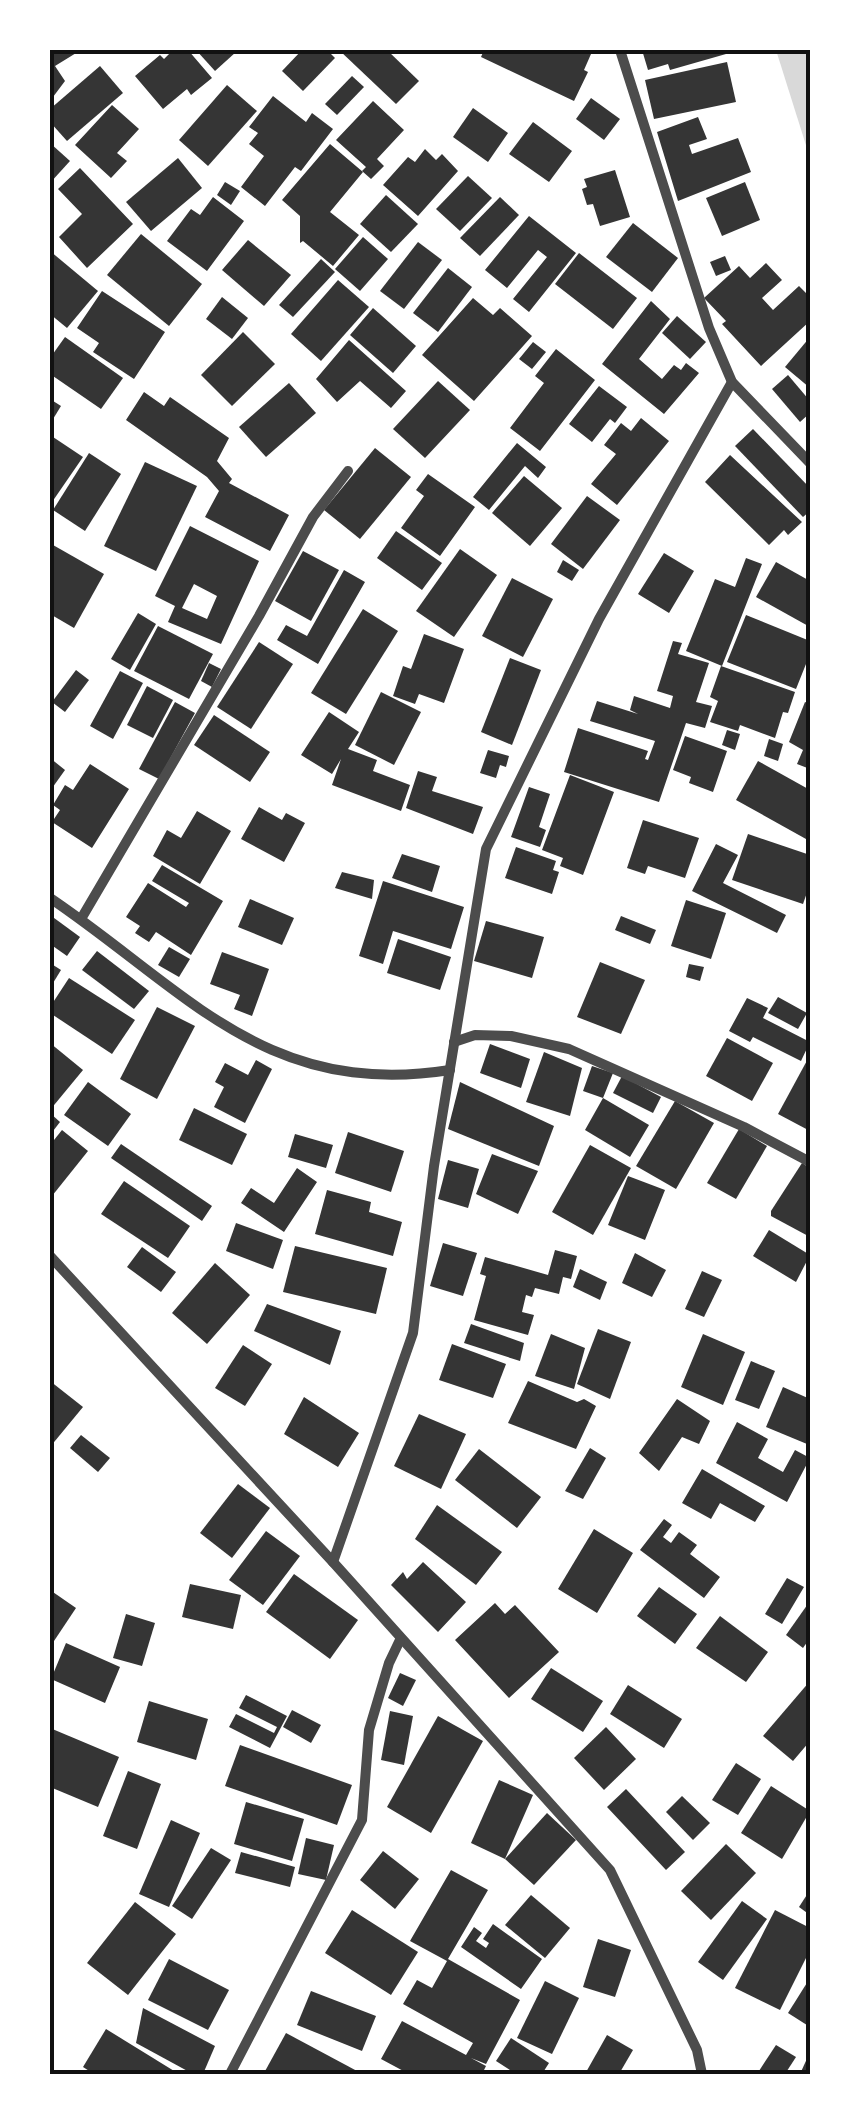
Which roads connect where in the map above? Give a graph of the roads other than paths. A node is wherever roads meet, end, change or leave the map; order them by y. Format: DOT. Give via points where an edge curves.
graph roads {
  1 [pos="620,50"];
  2 [pos="732,382"];
  3 [pos="810,463"];
  4 [pos="348,472"];
  5 [pos="50,898"];
  6 [pos="81,919"];
  7 [pos="454,1042"];
  8 [pos="450,1070"];
  9 [pos="810,1162"];
  10 [pos="50,1256"];
  11 [pos="333,1562"];
  12 [pos="400,1640"];
  13 [pos="230,2074"];
  14 [pos="702,2074"];
  1 -- 2 [label="street"];
  2 -- 3 [label="street"];
  2 -- 7 [label="street" via="599,619 486,849"];
  4 -- 6 [label="street" via="312,517"];
  5 -- 6 [label="street"];
  6 -- 8 [label="street" via="234,1033 322,1069 410,1076"];
  7 -- 8 [label="street"];
  7 -- 9 [label="street" via="511,1036 569,1049"];
  8 -- 11 [label="street" via="413,1334"];
  10 -- 11 [label="street"];
  11 -- 12 [label="street"];
  12 -- 13 [label="street" via="369,1730 362,1820"];
  12 -- 14 [label="street" via="610,1870 697,2050"];
}
